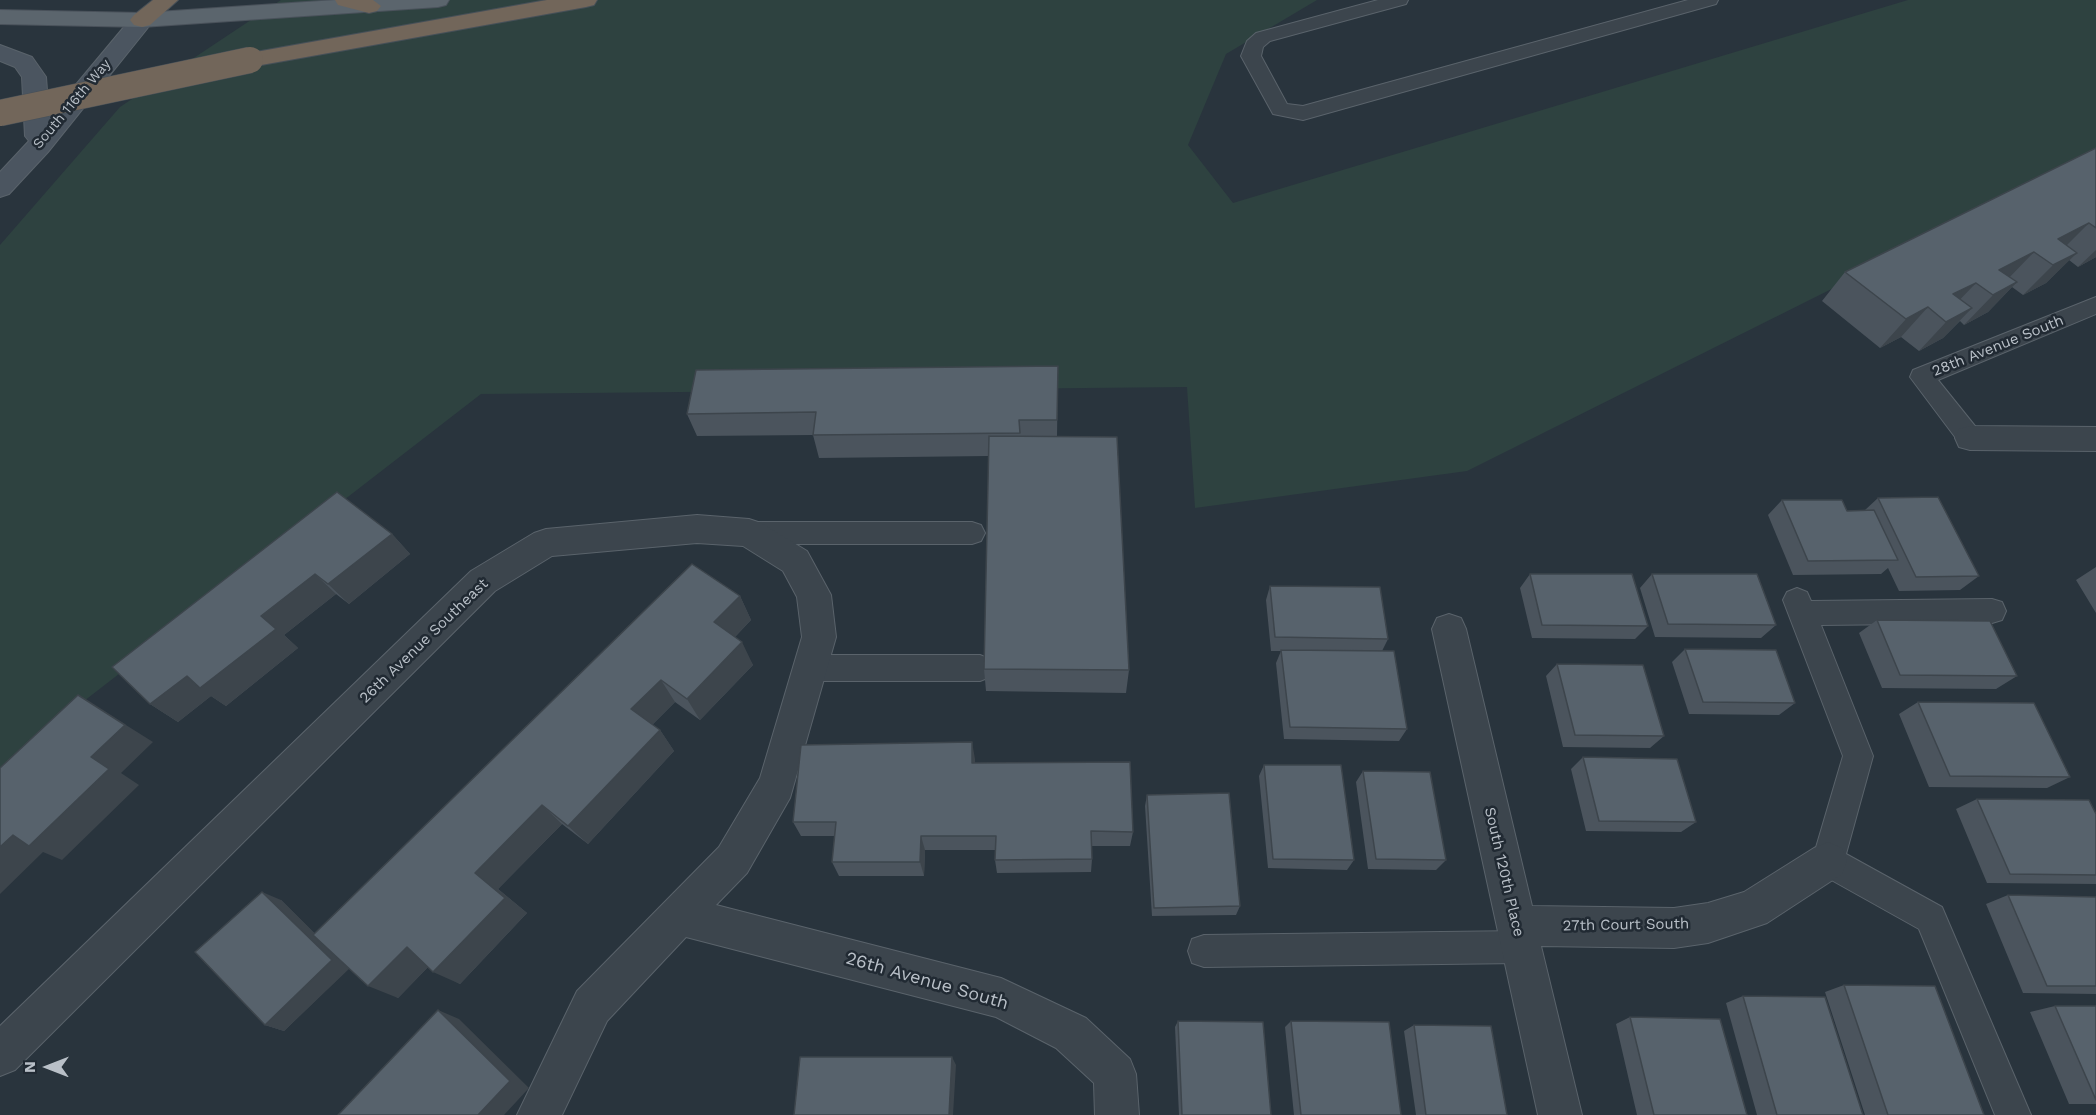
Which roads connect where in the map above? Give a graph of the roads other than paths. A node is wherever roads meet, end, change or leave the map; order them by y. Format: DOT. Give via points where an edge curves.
graph roads {
  1 [pos="167,0"];
  2 [pos="346,0"];
  3 [pos="438,0"];
  4 [pos="586,0"];
  5 [pos="1399,0"];
  6 [pos="1709,0"];
  7 [pos="369,6"];
  8 [pos="0,17"];
  9 [pos="142,20"];
  10 [pos="0,52"];
  11 [pos="0,113"];
  12 [pos="39,146"];
  13 [pos="0,188"];
  14 [pos="2096,305"];
  15 [pos="1970,438"];
  16 [pos="2096,439"];
  17 [pos="749,533"];
  18 [pos="972,533"];
  19 [pos="1992,611"];
  20 [pos="1449,629"];
  21 [pos="810,668"];
  22 [pos="980,668"];
  23 [pos="1828,861"];
  24 [pos="680,916"];
  25 [pos="1518,936"];
  26 [pos="1204,951"];
  27 [pos="0,1055"];
  28 [pos="539,1115"];
  29 [pos="1117,1115"];
  30 [pos="1560,1115"];
  31 [pos="2013,1115"];
  1 -- 9 [label="highway"];
  2 -- 7 [label="highway"];
  3 -- 7 [label="main road"];
  4 -- 11 [label="highway, bridge" via="250,60"];
  5 -- 6 [label="lane" via="1263,37 1254,45 1251,56 1280,109 1303,113"];
  7 -- 9 [label="main road"];
  8 -- 9 [label="main road"];
  9 -- 12 [label="street, South 116th Way"];
  10 -- 12 [label="street" via="24,62 34,77"];
  12 -- 13 [label="street, South 116th Way"];
  14 -- 15 [label="lane, 28th Avenue South" via="1922,378"];
  15 -- 16 [label="street, 28th Avenue South"];
  17 -- 18 [label="lane"];
  17 -- 21 [label="street, 26th Avenue Southeast" via="795,561 814,595 819,638"];
  17 -- 27 [label="street, 26th Avenue Southeast" via="697,529 546,543 483,581"];
  19 -- 23 [label="lane" via="1799,606 1858,756"];
  20 -- 25 [label="street, South 120th Place"];
  21 -- 22 [label="lane"];
  21 -- 24 [label="street, 26th Avenue Southeast" via="777,785 733,860"];
  23 -- 25 [label="street, 27th Court South" via="1753,909 1708,923"];
  23 -- 31 [label="lane" via="1932,918"];
  24 -- 28 [label="street, 26th Avenue Southeast" via="592,1006"];
  24 -- 29 [label="street, 26th Avenue South" via="1000,998 1071,1034 1115,1074"];
  25 -- 26 [label="lane"];
  25 -- 30 [label="street, South 120th Place"];
}
